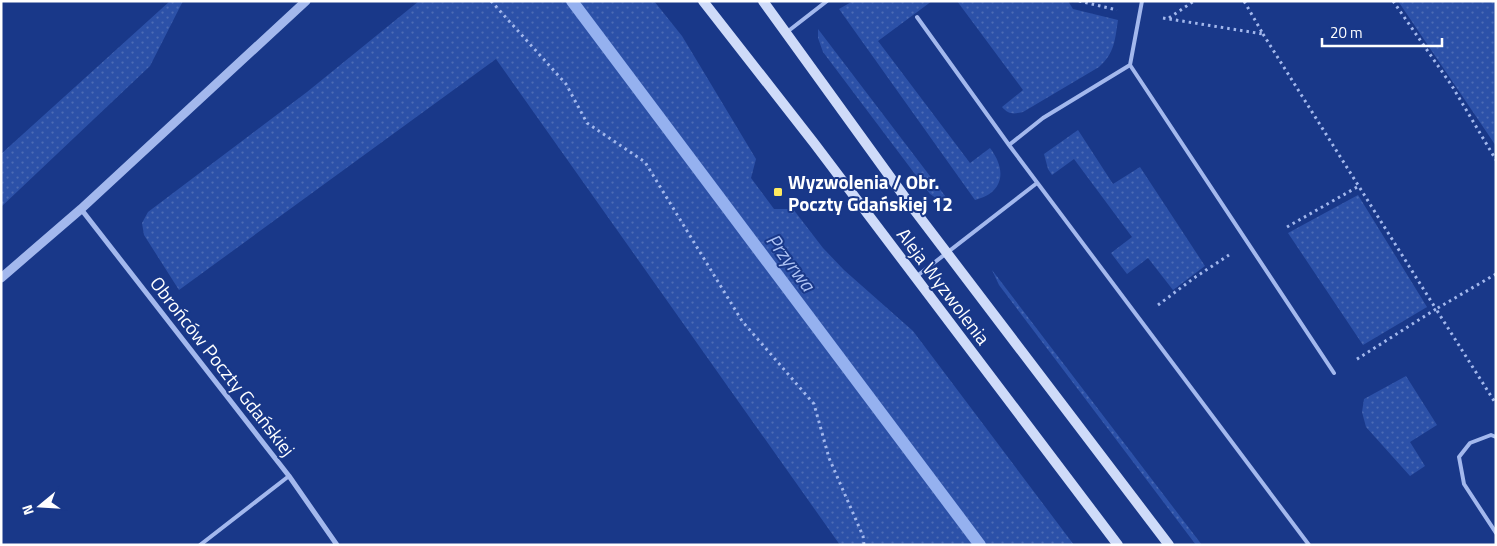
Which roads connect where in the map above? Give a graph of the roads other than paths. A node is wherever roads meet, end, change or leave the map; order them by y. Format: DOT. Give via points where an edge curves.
graph roads {
  1 [pos="306,1"];
  2 [pos="703,1"];
  3 [pos="763,1"];
  4 [pos="827,1"];
  5 [pos="1142,1"];
  6 [pos="917,17"];
  7 [pos="785,33"];
  8 [pos="1130,65"];
  9 [pos="1009,145"];
  10 [pos="1037,183"];
  11 [pos="81,209"];
  12 [pos="948,252"];
  13 [pos="3,273"];
  14 [pos="915,277"];
  15 [pos="1334,374"];
  16 [pos="1496,437"];
  17 [pos="289,476"];
  18 [pos="1496,534"];
  19 [pos="200,545"];
  20 [pos="337,545"];
  21 [pos="1118,545"];
  22 [pos="1169,545"];
  23 [pos="1309,545"];
  1 -- 11 [label="street"];
  2 -- 14 [label="main road, Aleja Wyzwolenia"];
  3 -- 7 [label="main road, Aleja Wyzwolenia"];
  4 -- 7 [label="lane"];
  5 -- 8 [label="lane"];
  6 -- 9 [label="lane"];
  7 -- 12 [label="main road, Aleja Wyzwolenia"];
  8 -- 9 [label="lane" via="1043,118"];
  8 -- 15 [label="lane"];
  9 -- 10 [label="lane"];
  10 -- 12 [label="lane"];
  10 -- 23 [label="lane"];
  11 -- 13 [label="street"];
  11 -- 17 [label="street, Obrońców Poczty Gdańskiej"];
  12 -- 14 [label="lane"];
  12 -- 22 [label="main road, Aleja Wyzwolenia"];
  14 -- 21 [label="main road, Aleja Wyzwolenia"];
  16 -- 18 [label="lane" via="1491,435 1470,443 1458,456 1464,484"];
  17 -- 19 [label="lane"];
  17 -- 20 [label="street, Obrońców Poczty Gdańskiej"];
}
